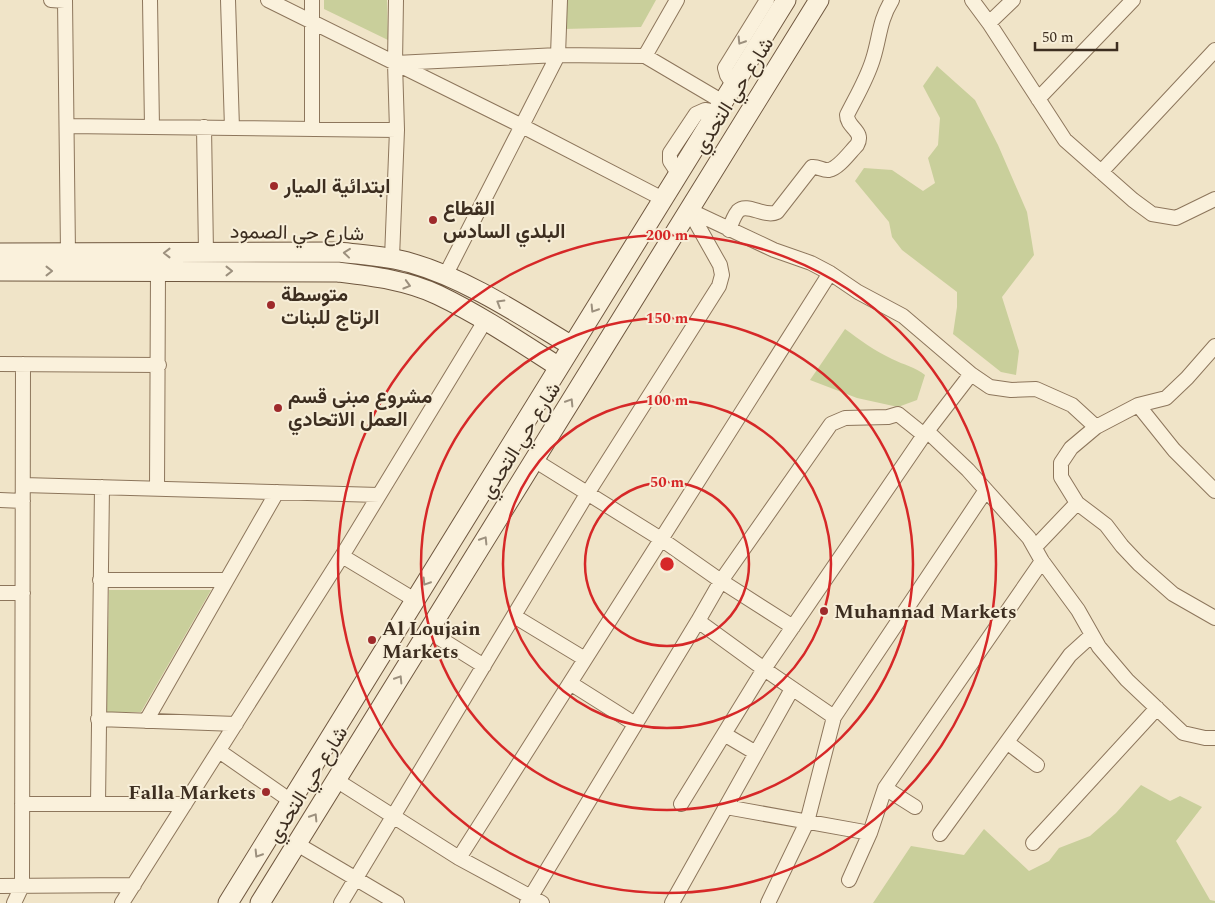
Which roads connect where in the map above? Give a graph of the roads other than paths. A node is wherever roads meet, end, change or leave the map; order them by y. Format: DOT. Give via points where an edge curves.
graph roads {
  1 [pos="51,0"];
  2 [pos="65,0"];
  3 [pos="150,0"];
  4 [pos="228,0"];
  5 [pos="268,0"];
  6 [pos="312,0"];
  7 [pos="396,0"];
  8 [pos="560,0"];
  9 [pos="677,0"];
  10 [pos="892,0"];
  11 [pos="972,0"];
  12 [pos="1013,0"];
  13 [pos="1134,0"];
  14 [pos="781,1"];
  15 [pos="812,5"];
  16 [pos="311,21"];
  17 [pos="989,23"];
  18 [pos="1215,50"];
  19 [pos="558,55"];
  20 [pos="645,56"];
  21 [pos="395,63"];
  22 [pos="1038,99"];
  23 [pos="720,107"];
  24 [pos="66,126"];
  25 [pos="522,126"];
  26 [pos="152,127"];
  27 [pos="204,127"];
  28 [pos="232,128"];
  29 [pos="312,129"];
  30 [pos="397,130"];
  31 [pos="1101,172"];
  32 [pos="663,199"];
  33 [pos="1215,199"];
  34 [pos="689,210"];
  35 [pos="729,230"];
  36 [pos="634,246"];
  37 [pos="0,253"];
  38 [pos="68,253"];
  39 [pos="206,253"];
  40 [pos="392,258"];
  41 [pos="112,262"];
  42 [pos="657,262"];
  43 [pos="148,265"];
  44 [pos="0,271"];
  45 [pos="830,273"];
  46 [pos="445,276"];
  47 [pos="606,290"];
  48 [pos="630,306"];
  49 [pos="528,320"];
  50 [pos="485,321"];
  51 [pos="516,340"];
  52 [pos="572,346"];
  53 [pos="1215,346"];
  54 [pos="0,364"];
  55 [pos="23,364"];
  56 [pos="159,365"];
  57 [pos="559,367"];
  58 [pos="971,374"];
  59 [pos="1138,405"];
  60 [pos="1096,428"];
  61 [pos="925,433"];
  62 [pos="534,460"];
  63 [pos="23,485"];
  64 [pos="102,487"];
  65 [pos="157,489"];
  66 [pos="986,490"];
  67 [pos="1215,491"];
  68 [pos="276,492"];
  69 [pos="587,494"];
  70 [pos="379,495"];
  71 [pos="0,500"];
  72 [pos="23,501"];
  73 [pos="1077,503"];
  74 [pos="661,539"];
  75 [pos="1035,547"];
  76 [pos="342,556"];
  77 [pos="1042,561"];
  78 [pos="100,580"];
  79 [pos="225,580"];
  80 [pos="722,581"];
  81 [pos="0,593"];
  82 [pos="23,593"];
  83 [pos="415,600"];
  84 [pos="514,616"];
  85 [pos="1215,618"];
  86 [pos="698,621"];
  87 [pos="793,627"];
  88 [pos="428,632"];
  89 [pos="1092,635"];
  90 [pos="585,659"];
  91 [pos="484,666"];
  92 [pos="764,669"];
  93 [pos="570,683"];
  94 [pos="792,689"];
  95 [pos="1156,708"];
  96 [pos="834,716"];
  97 [pos="98,719"];
  98 [pos="146,721"];
  99 [pos="236,724"];
  100 [pos="635,724"];
  101 [pos="724,734"];
  102 [pos="1215,738"];
  103 [pos="1008,742"];
  104 [pos="219,751"];
  105 [pos="756,753"];
  106 [pos="1037,765"];
  107 [pos="336,780"];
  108 [pos="886,788"];
  109 [pos="291,801"];
  110 [pos="22,804"];
  111 [pos="98,804"];
  112 [pos="185,804"];
  113 [pos="681,804"];
  114 [pos="726,807"];
  115 [pos="915,807"];
  116 [pos="393,816"];
  117 [pos="807,822"];
  118 [pos="870,833"];
  119 [pos="940,834"];
  120 [pos="1033,843"];
  121 [pos="297,844"];
  122 [pos="459,858"];
  123 [pos="356,878"];
  124 [pos="849,880"];
  125 [pos="134,885"];
  126 [pos="0,886"];
  127 [pos="22,886"];
  128 [pos="533,901"];
  129 [pos="14,903"];
  130 [pos="122,903"];
  131 [pos="228,903"];
  132 [pos="260,903"];
  133 [pos="340,903"];
  134 [pos="397,903"];
  135 [pos="672,903"];
  136 [pos="768,903"];
  1 -- 2 [label="street"];
  2 -- 24 [label="street"];
  3 -- 26 [label="street"];
  4 -- 28 [label="street"];
  5 -- 16 [label="street"];
  6 -- 16 [label="street"];
  7 -- 21 [label="street"];
  8 -- 19 [label="street"];
  9 -- 20 [label="street"];
  10 -- 35 [label="street" via="880,25 870,68 847,115 848,123 859,134 857,145 832,169 811,168 777,212 771,215 743,208 738,211"];
  11 -- 17 [label="street"];
  12 -- 17 [label="street"];
  13 -- 22 [label="street"];
  14 -- 23 [label="main road, شارع حي التحدي, one-way"];
  15 -- 34 [label="main road, شارع حي التحدي"];
  16 -- 21 [label="street"];
  16 -- 29 [label="street"];
  17 -- 22 [label="street"];
  18 -- 31 [label="street"];
  19 -- 20 [label="street"];
  19 -- 21 [label="street"];
  19 -- 25 [label="street"];
  20 -- 23 [label="street"];
  21 -- 25 [label="street"];
  21 -- 30 [label="street"];
  22 -- 31 [label="street" via="1065,140"];
  23 -- 32 [label="main road, شارع حي التحدي"];
  24 -- 26 [label="street"];
  24 -- 38 [label="street"];
  25 -- 32 [label="street"];
  25 -- 46 [label="street"];
  26 -- 27 [label="street"];
  27 -- 28 [label="street"];
  27 -- 39 [label="street"];
  28 -- 29 [label="street"];
  29 -- 30 [label="street"];
  30 -- 40 [label="street"];
  31 -- 33 [label="street" via="1152,214 1176,218"];
  32 -- 36 [label="main road, شارع حي التحدي"];
  34 -- 35 [label="street"];
  34 -- 42 [label="main road, شارع حي التحدي"];
  34 -- 69 [label="street" via="720,265 721,280"];
  35 -- 45 [label="street"];
  36 -- 42 [label="main road" via="632,258 639,267 647,268"];
  36 -- 47 [label="main road, شارع حي التحدي"];
  37 -- 38 [label="main road"];
  38 -- 41 [label="main road"];
  40 -- 39 [label="main road, شارع حي الصمود, one-way" via="339,252"];
  39 -- 43 [label="main road, شارع حي الصمود, one-way"];
  40 -- 46 [label="main road, شارع حي الصمود"];
  41 -- 43 [label="main road"];
  44 -- 41 [label="main road, one-way"];
  42 -- 48 [label="main road, شارع حي التحدي"];
  43 -- 50 [label="main road, one-way" via="363,275 436,294"];
  43 -- 56 [label="street"];
  45 -- 58 [label="street" via="903,316"];
  45 -- 74 [label="street"];
  49 -- 46 [label="main road, شارع حي الصمود, one-way"];
  47 -- 48 [label="main road" via="616,284 627,287 631,294"];
  47 -- 52 [label="main road, شارع حي التحدي, one-way"];
  62 -- 48 [label="main road, شارع حي التحدي, one-way"];
  49 -- 51 [label="main road" via="530,332"];
  49 -- 52 [label="main road, شارع حي الصمود"];
  50 -- 51 [label="main road"];
  50 -- 70 [label="street"];
  51 -- 57 [label="main road"];
  52 -- 57 [label="main road, شارع حي التحدي"];
  53 -- 59 [label="street" via="1166,398"];
  54 -- 55 [label="street"];
  55 -- 56 [label="street"];
  55 -- 63 [label="street"];
  56 -- 65 [label="street"];
  57 -- 83 [label="main road, شارع حي التحدي, one-way"];
  58 -- 60 [label="street" via="990,387 1036,389 1072,405"];
  58 -- 61 [label="street"];
  59 -- 60 [label="street"];
  59 -- 67 [label="street" via="1174,450"];
  60 -- 73 [label="street" via="1071,448 1061,463 1061,477"];
  61 -- 66 [label="street"];
  61 -- 80 [label="street" via="898,414 845,418 830,424"];
  61 -- 87 [label="street"];
  62 -- 69 [label="street"];
  88 -- 62 [label="main road, شارع حي التحدي, one-way"];
  63 -- 64 [label="street"];
  63 -- 72 [label="street"];
  64 -- 65 [label="street"];
  64 -- 78 [label="street"];
  65 -- 68 [label="street"];
  66 -- 75 [label="street"];
  66 -- 96 [label="street"];
  68 -- 70 [label="street"];
  68 -- 79 [label="street"];
  69 -- 74 [label="street"];
  69 -- 84 [label="street"];
  70 -- 76 [label="street"];
  71 -- 72 [label="street"];
  72 -- 82 [label="street"];
  73 -- 75 [label="street"];
  73 -- 85 [label="street" via="1106,526 1139,564 1173,594"];
  74 -- 80 [label="street"];
  74 -- 90 [label="street"];
  75 -- 77 [label="street"];
  76 -- 83 [label="street"];
  76 -- 99 [label="street"];
  77 -- 89 [label="street"];
  77 -- 108 [label="street"];
  78 -- 79 [label="street"];
  78 -- 97 [label="street"];
  79 -- 98 [label="street"];
  80 -- 86 [label="street"];
  80 -- 87 [label="street"];
  81 -- 82 [label="street"];
  82 -- 110 [label="street"];
  83 -- 109 [label="main road, شارع حي التحدي"];
  84 -- 90 [label="street"];
  84 -- 91 [label="street"];
  86 -- 92 [label="street"];
  86 -- 100 [label="street"];
  87 -- 92 [label="street"];
  88 -- 91 [label="street"];
  107 -- 88 [label="main road, شارع حي التحدي, one-way"];
  89 -- 95 [label="street" via="1127,680"];
  89 -- 103 [label="street" via="1070,655"];
  90 -- 93 [label="street"];
  91 -- 116 [label="street"];
  92 -- 94 [label="street"];
  92 -- 101 [label="street"];
  93 -- 100 [label="street"];
  93 -- 122 [label="street"];
  94 -- 96 [label="street"];
  94 -- 105 [label="street"];
  95 -- 102 [label="street" via="1183,733"];
  95 -- 120 [label="street"];
  96 -- 117 [label="street"];
  97 -- 98 [label="street"];
  97 -- 111 [label="street"];
  98 -- 99 [label="street"];
  99 -- 104 [label="street"];
  100 -- 128 [label="street"];
  101 -- 105 [label="street"];
  101 -- 113 [label="street"];
  103 -- 106 [label="street"];
  103 -- 119 [label="street"];
  104 -- 109 [label="street"];
  104 -- 112 [label="street"];
  105 -- 114 [label="street"];
  107 -- 116 [label="street"];
  121 -- 107 [label="main road, شارع حي التحدي, one-way"];
  108 -- 115 [label="street"];
  108 -- 118 [label="street"];
  109 -- 131 [label="main road, شارع حي التحدي, one-way"];
  110 -- 111 [label="street"];
  110 -- 127 [label="street"];
  111 -- 112 [label="street"];
  112 -- 125 [label="street"];
  114 -- 117 [label="street"];
  114 -- 135 [label="street"];
  116 -- 122 [label="street"];
  116 -- 123 [label="street"];
  117 -- 118 [label="street"];
  117 -- 136 [label="street"];
  118 -- 124 [label="street"];
  121 -- 123 [label="street"];
  121 -- 132 [label="main road, شارع حي التحدي"];
  122 -- 128 [label="street"];
  123 -- 133 [label="street"];
  123 -- 134 [label="street"];
  125 -- 127 [label="street"];
  125 -- 130 [label="street"];
  126 -- 127 [label="street"];
  127 -- 129 [label="street"];
}
